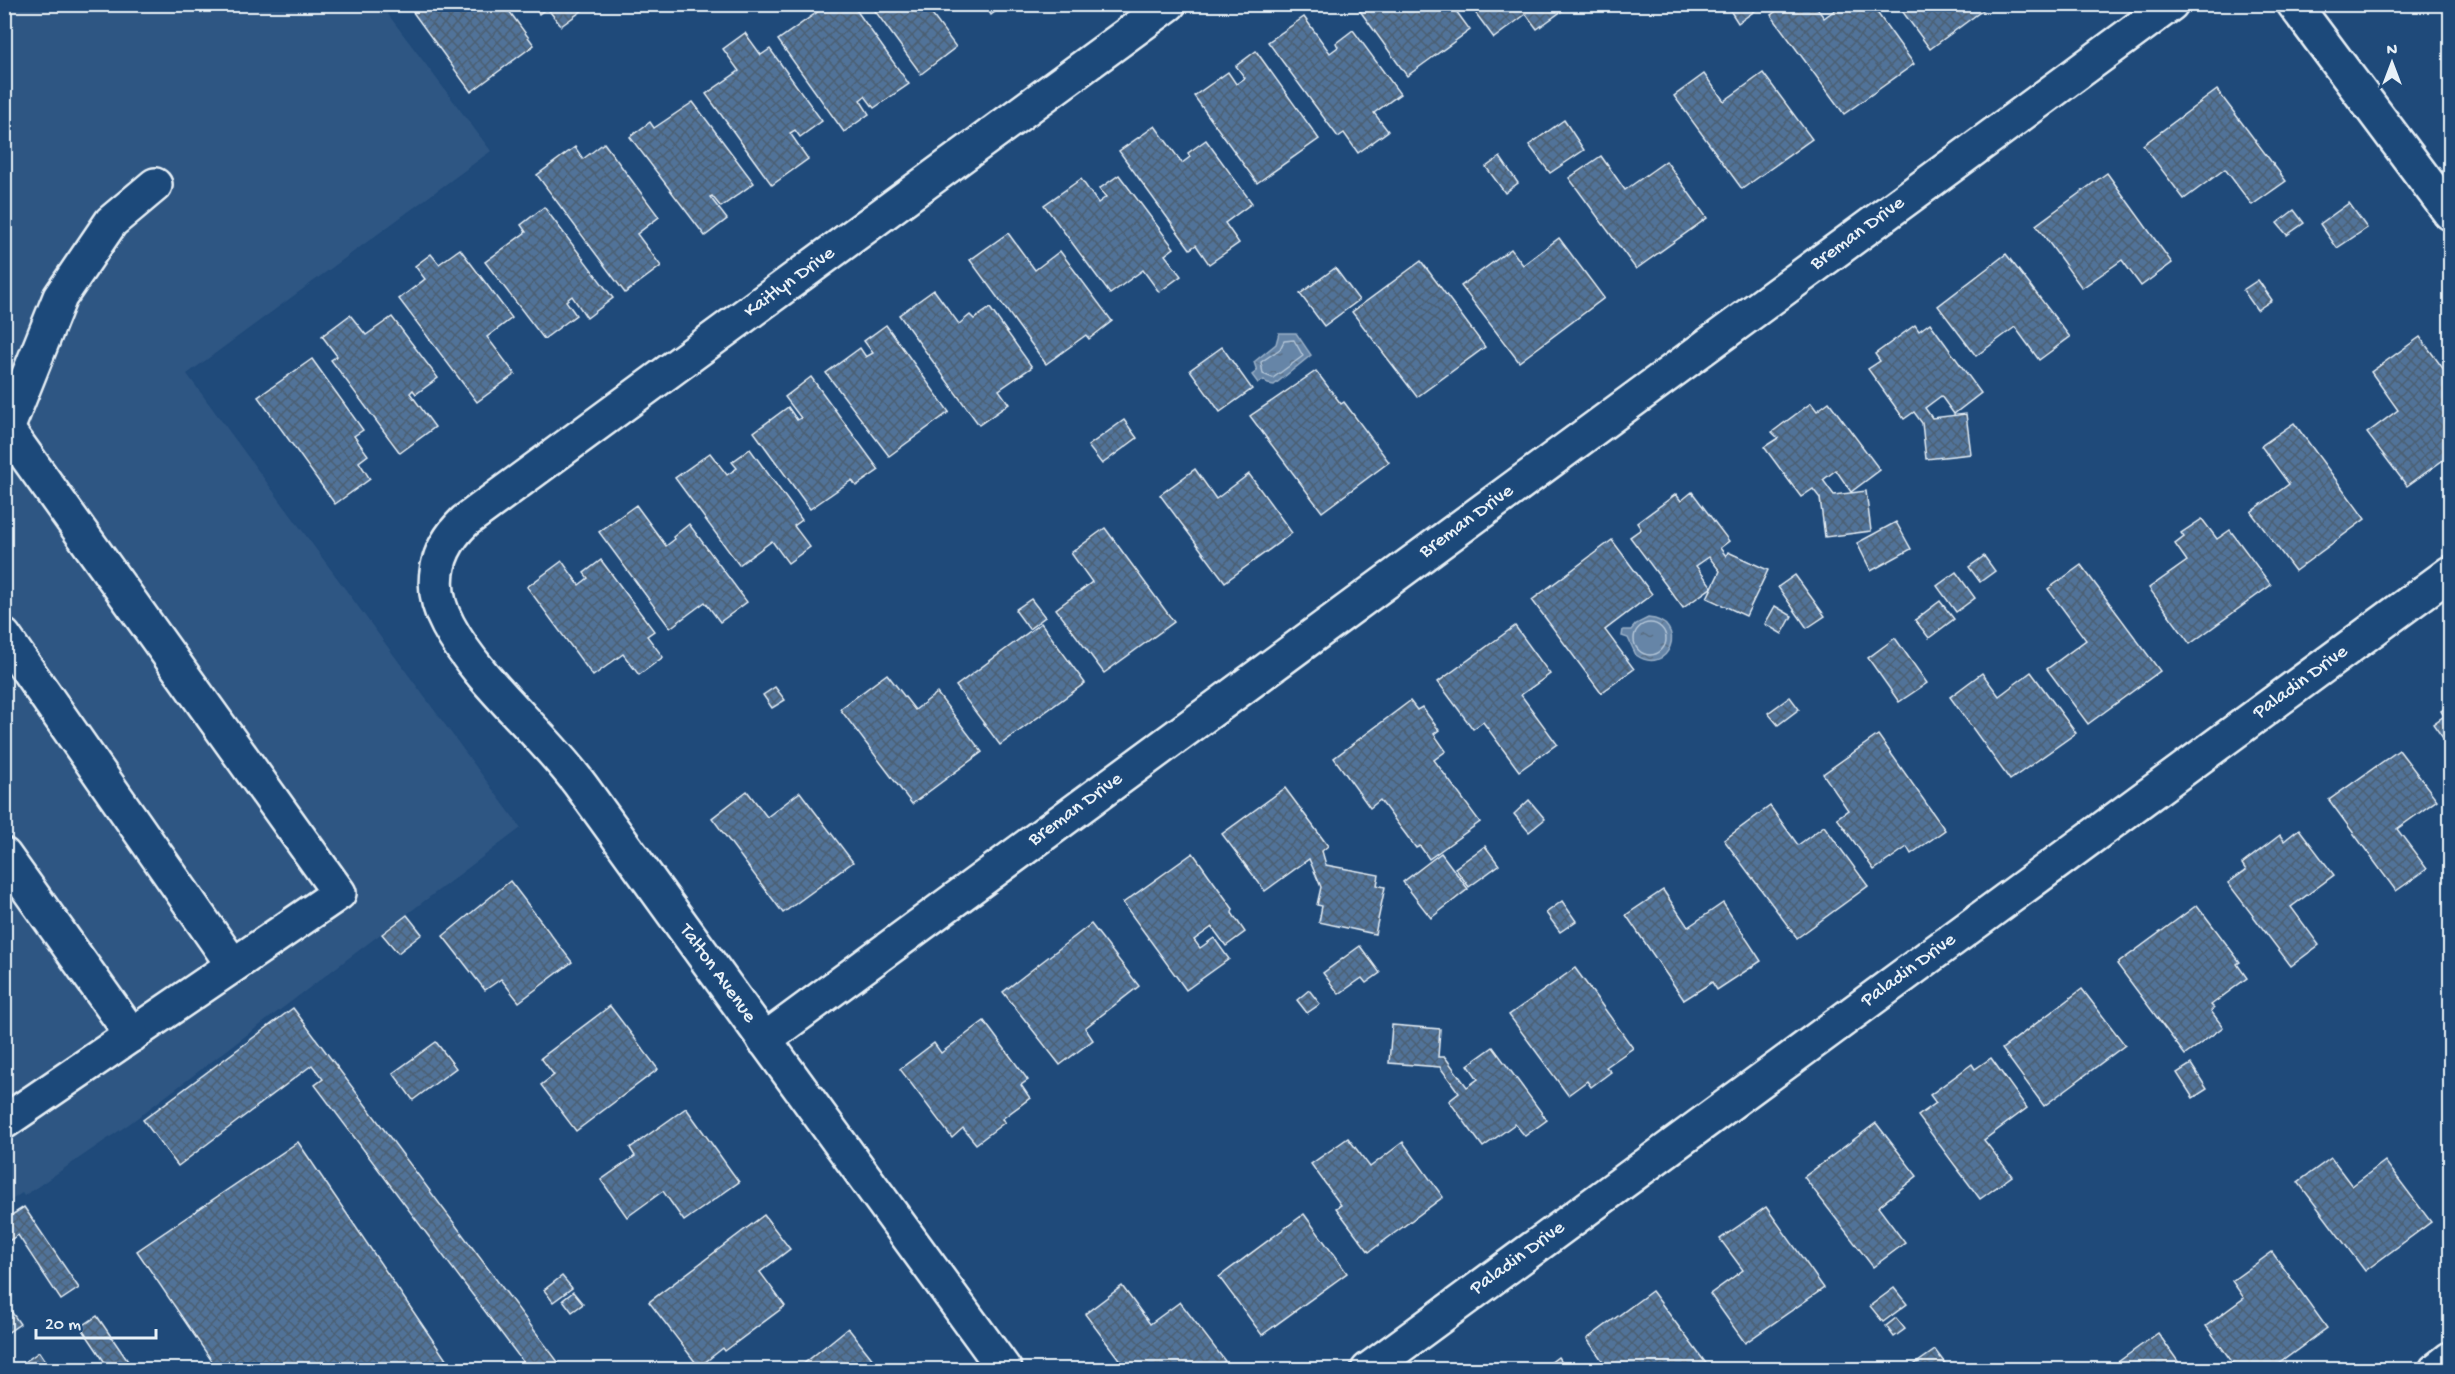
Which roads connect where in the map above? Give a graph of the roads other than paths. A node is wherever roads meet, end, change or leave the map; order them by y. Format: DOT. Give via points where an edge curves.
graph roads {
  1 [pos="1169,4"];
  2 [pos="2171,4"];
  3 [pos="2294,4"];
  4 [pos="155,185"];
  5 [pos="2451,213"];
  6 [pos="6,430"];
  7 [pos="2451,573"];
  8 [pos="436,579"];
  9 [pos="4,636"];
  10 [pos="4,855"];
  11 [pos="233,965"];
  12 [pos="132,1035"];
  13 [pos="764,1040"];
  14 [pos="4,1122"];
  15 [pos="2451,1359"];
  16 [pos="1005,1370"];
  17 [pos="1368,1370"];
  18 [pos="2436,1370"];
  1 -- 8 [label="street, Kaitlyn Drive" via="465,521 450,536 439,557"];
  2 -- 13 [label="street, Breman Drive"];
  3 -- 5 [label="street"];
  4 -- 6 [label="street" via="111,222 60,297"];
  6 -- 11 [label="street" via="339,893"];
  7 -- 17 [label="street, Paladin Drive"];
  8 -- 13 [label="street, Talton Avenue" via="447,624 468,656 569,770"];
  9 -- 11 [label="street"];
  10 -- 12 [label="street"];
  11 -- 12 [label="street"];
  12 -- 14 [label="street"];
  13 -- 16 [label="street, Talton Avenue"];
  15 -- 18 [label="street"];
}
